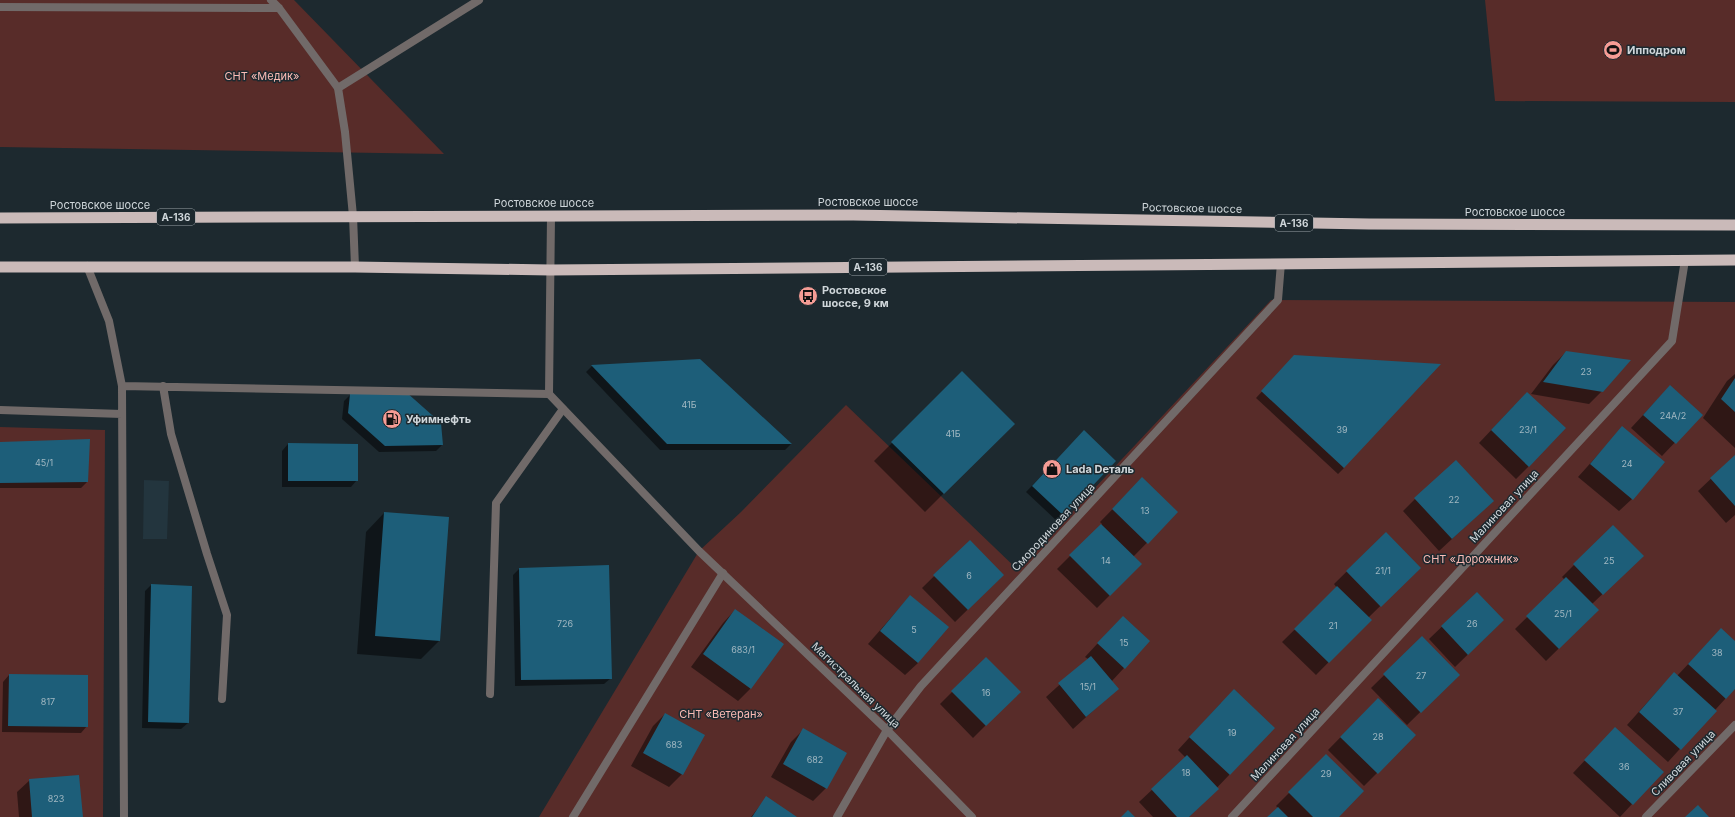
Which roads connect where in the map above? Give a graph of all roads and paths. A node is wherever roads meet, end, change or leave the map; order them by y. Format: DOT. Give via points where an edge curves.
graph roads {
  1 [pos="271,0"];
  2 [pos="479,0"];
  3 [pos="0,7"];
  4 [pos="279,8"];
  5 [pos="338,88"];
  6 [pos="353,216"];
  7 [pos="551,216"];
  8 [pos="0,218"];
  9 [pos="1735,225"];
  10 [pos="1685,260"];
  11 [pos="1735,260"];
  12 [pos="1281,263"];
  13 [pos="87,266"];
  14 [pos="0,267"];
  15 [pos="355,267"];
  16 [pos="550,270"];
  17 [pos="122,386"];
  18 [pos="163,386"];
  19 [pos="549,394"];
  20 [pos="563,409"];
  21 [pos="0,410"];
  22 [pos="122,414"];
  23 [pos="723,573"];
  24 [pos="490,694"];
  25 [pos="222,699"];
  26 [pos="1735,725"];
  27 [pos="887,730"];
  28 [pos="124,817"];
  29 [pos="573,817"];
  30 [pos="837,817"];
  31 [pos="972,817"];
  32 [pos="1232,817"];
  33 [pos="1646,817"];
  1 -- 4 [label="street"];
  2 -- 5 [label="street"];
  3 -- 4 [label="street"];
  4 -- 5 [label="street"];
  5 -- 6 [label="street"];
  6 -- 7 [label="highway, Ростовское шоссе / А-136"];
  6 -- 8 [label="highway, Ростовское шоссе / А-136"];
  6 -- 15 [label="street"];
  7 -- 9 [label="highway, Ростовское шоссе / А-136" via="935,215 960,218 1369,224"];
  7 -- 16 [label="street"];
  10 -- 11 [label="highway, А-136"];
  10 -- 12 [label="highway, А-136"];
  10 -- 32 [label="street, Малиновая улица" via="1672,341"];
  12 -- 16 [label="highway, А-136"];
  12 -- 27 [label="street, Смородиновая улица" via="1278,300 921,686"];
  13 -- 14 [label="highway, А-136"];
  13 -- 15 [label="highway, А-136"];
  13 -- 17 [label="street" via="109,321"];
  15 -- 16 [label="highway, А-136"];
  16 -- 19 [label="street"];
  17 -- 18 [label="street"];
  17 -- 22 [label="street"];
  18 -- 19 [label="street"];
  18 -- 25 [label="street" via="171,434 227,616"];
  19 -- 20 [label="street, Магистральная улица"];
  20 -- 23 [label="street, Магистральная улица"];
  20 -- 24 [label="street" via="496,503"];
  21 -- 22 [label="street"];
  22 -- 28 [label="street"];
  23 -- 27 [label="street, Магистральная улица"];
  23 -- 29 [label="street"];
  26 -- 33 [label="street, Сливовая улица"];
  27 -- 30 [label="street, Смородиновая улица"];
  27 -- 31 [label="street, Магистральная улица"];
}
